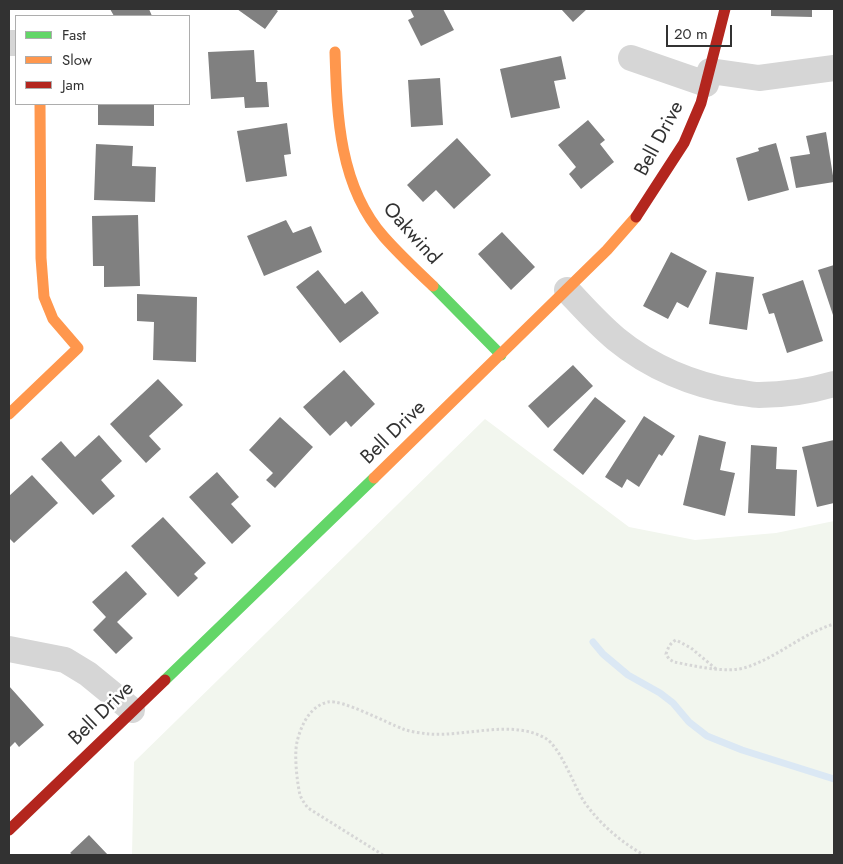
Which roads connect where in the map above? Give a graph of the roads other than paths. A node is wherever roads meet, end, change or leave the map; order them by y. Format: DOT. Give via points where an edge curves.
graph roads {
  1 [pos="725,9"];
  2 [pos="335,52"];
  3 [pos="630,58"];
  4 [pos="834,68"];
  5 [pos="708,77"];
  6 [pos="40,105"];
  7 [pos="567,290"];
  8 [pos="501,355"];
  9 [pos="834,384"];
  10 [pos="9,414"];
  11 [pos="9,649"];
  12 [pos="132,710"];
  13 [pos="9,830"];
  1 -- 5 [label="street, Bell Drive"];
  2 -- 8 [label="street, Oakwind" via="336,118 344,160 359,200 383,236"];
  3 -- 5 [label="street"];
  4 -- 5 [label="street" via="759,78"];
  5 -- 7 [label="street, Bell Drive" via="684,143 658,185 636,217"];
  6 -- 10 [label="street" via="44,297 53,318 78,348"];
  7 -- 8 [label="street, Bell Drive"];
  7 -- 9 [label="street" via="617,340 653,364 690,381 758,395 809,391"];
  8 -- 12 [label="street, Bell Drive"];
  11 -- 12 [label="street" via="65,660 88,674"];
  12 -- 13 [label="street, Bell Drive"];
}
